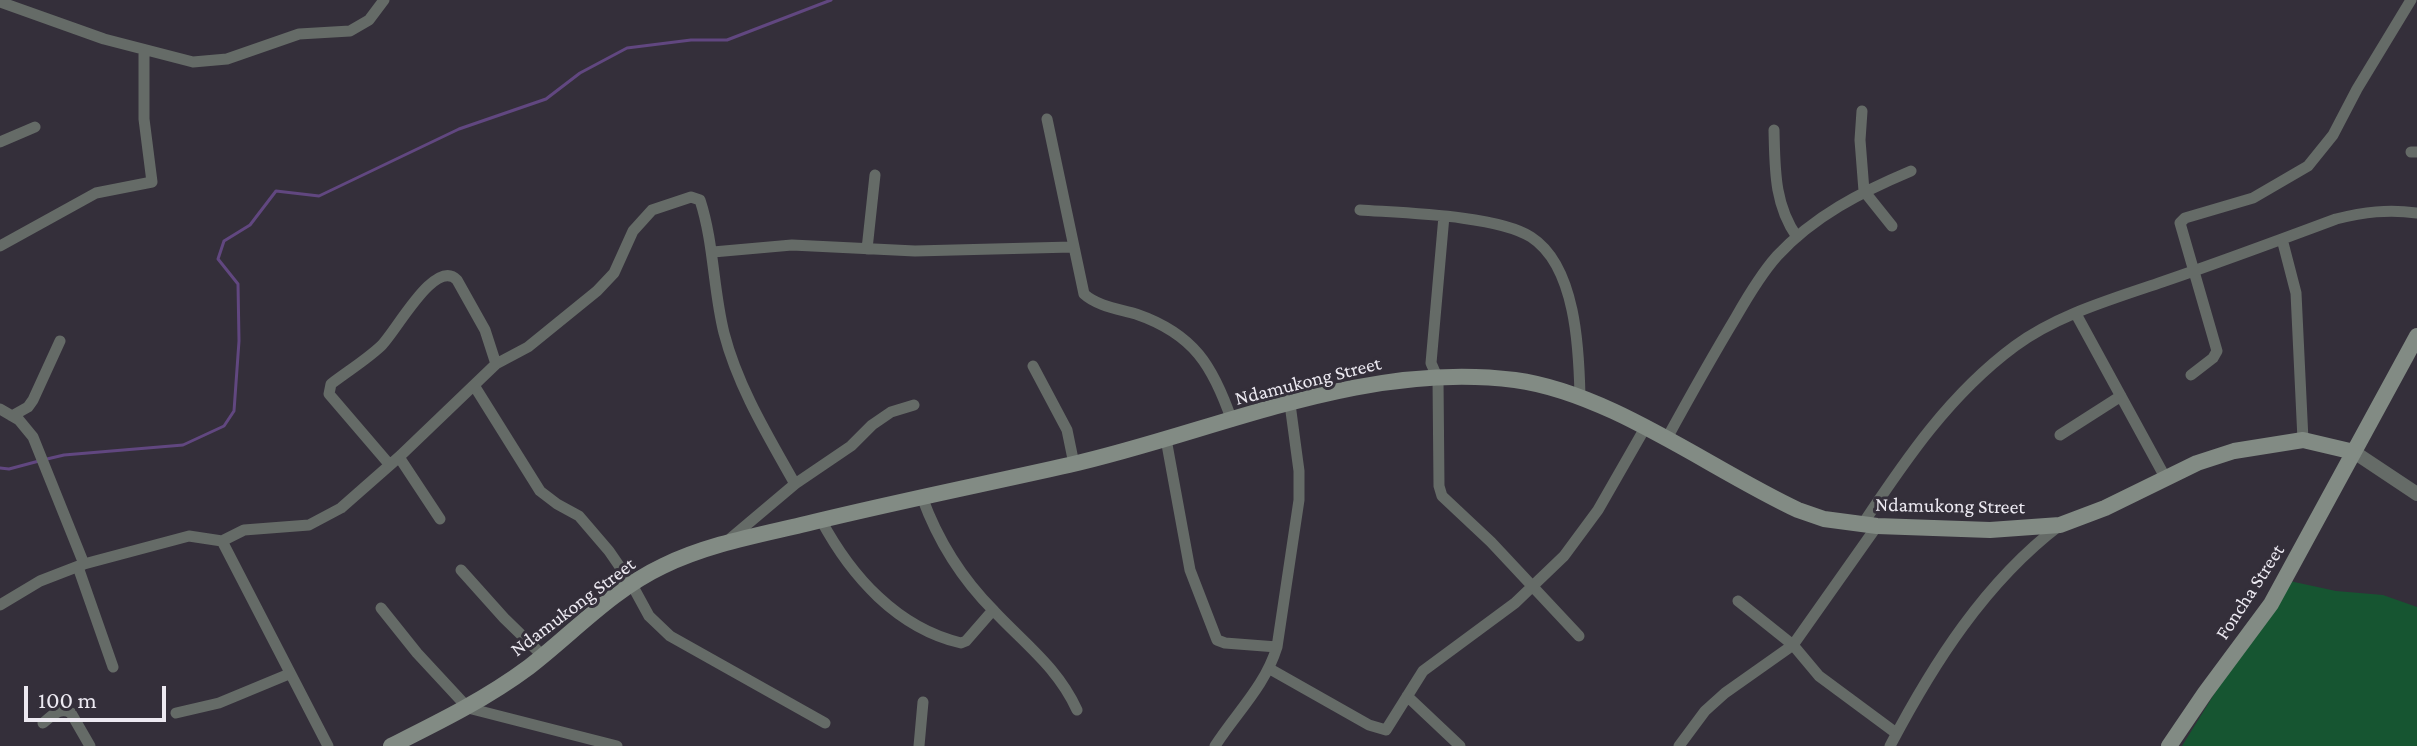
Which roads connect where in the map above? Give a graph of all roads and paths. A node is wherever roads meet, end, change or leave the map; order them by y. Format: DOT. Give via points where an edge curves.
graph roads {
  1 [pos="384,0"];
  2 [pos="2411,0"];
  3 [pos="0,2"];
  4 [pos="144,50"];
  5 [pos="1862,111"];
  6 [pos="1047,119"];
  7 [pos="35,127"];
  8 [pos="1774,130"];
  9 [pos="0,142"];
  10 [pos="1911,171"];
  11 [pos="875,175"];
  12 [pos="1864,191"];
  13 [pos="1360,210"];
  14 [pos="2417,213"];
  15 [pos="1444,216"];
  16 [pos="1892,226"];
  17 [pos="1797,237"];
  18 [pos="2282,239"];
  19 [pos="0,246"];
  20 [pos="1072,247"];
  21 [pos="867,249"];
  22 [pos="713,252"];
  23 [pos="2194,271"];
  24 [pos="2076,314"];
  25 [pos="2417,336"];
  26 [pos="60,341"];
  27 [pos="496,364"];
  28 [pos="1033,366"];
  29 [pos="2191,375"];
  30 [pos="1438,379"];
  31 [pos="475,387"];
  32 [pos="2121,396"];
  33 [pos="1580,397"];
  34 [pos="1290,404"];
  35 [pos="914,405"];
  36 [pos="0,409"];
  37 [pos="12,416"];
  38 [pos="1232,421"];
  39 [pos="1645,428"];
  40 [pos="2060,435"];
  41 [pos="1166,439"];
  42 [pos="1666,440"];
  43 [pos="2303,440"];
  44 [pos="2354,452"];
  45 [pos="394,461"];
  46 [pos="1074,464"];
  47 [pos="2165,477"];
  48 [pos="795,484"];
  49 [pos="2417,494"];
  50 [pos="922,497"];
  51 [pos="440,519"];
  52 [pos="821,520"];
  53 [pos="1869,525"];
  54 [pos="2060,525"];
  55 [pos="222,541"];
  56 [pos="724,544"];
  57 [pos="81,565"];
  58 [pos="461,570"];
  59 [pos="631,583"];
  60 [pos="1532,586"];
  61 [pos="1738,601"];
  62 [pos="0,605"];
  63 [pos="381,608"];
  64 [pos="993,610"];
  65 [pos="1579,636"];
  66 [pos="1793,645"];
  67 [pos="1277,647"];
  68 [pos="543,656"];
  69 [pos="113,667"];
  70 [pos="1270,669"];
  71 [pos="289,674"];
  72 [pos="1407,696"];
  73 [pos="923,702"];
  74 [pos="468,708"];
  75 [pos="1077,710"];
  76 [pos="176,713"];
  77 [pos="43,723"];
  78 [pos="825,723"];
  79 [pos="1896,733"];
  80 [pos="581,741"];
  81 [pos="399,744"];
  82 [pos="90,746"];
  83 [pos="328,746"];
  84 [pos="617,746"];
  85 [pos="919,746"];
  86 [pos="1215,746"];
  87 [pos="1460,746"];
  88 [pos="1679,746"];
  89 [pos="1890,746"];
  90 [pos="2169,746"];
  1 -- 4 [label="street" via="369,20 350,31 299,34 227,59 193,62"];
  2 -- 23 [label="street" via="2333,135 2308,166 2253,198 2180,223"];
  3 -- 4 [label="street"];
  4 -- 19 [label="street" via="144,119 152,182 96,193"];
  5 -- 12 [label="street"];
  6 -- 20 [label="street"];
  7 -- 9 [label="street"];
  8 -- 17 [label="street" via="1778,198"];
  10 -- 12 [label="street"];
  11 -- 21 [label="street"];
  12 -- 16 [label="street"];
  12 -- 17 [label="street"];
  13 -- 15 [label="street"];
  14 -- 18 [label="street" via="2367,212"];
  15 -- 30 [label="street" via="1431,363"];
  15 -- 33 [label="street" via="1520,231 1544,249 1568,294 1580,361"];
  17 -- 42 [label="street" via="1753,289"];
  18 -- 23 [label="street"];
  18 -- 43 [label="street" via="2296,293"];
  20 -- 21 [label="street"];
  20 -- 38 [label="street" via="1084,294 1159,324 1190,345 1212,370"];
  21 -- 22 [label="street" via="792,245"];
  22 -- 27 [label="street" via="700,200 691,197 652,210 597,291 528,347"];
  22 -- 48 [label="street" via="730,353"];
  23 -- 24 [label="street"];
  23 -- 29 [label="street" via="2217,351"];
  24 -- 32 [label="street"];
  24 -- 53 [label="street" via="2015,346 1956,398 1924,434"];
  25 -- 44 [label="main road, Foncha Street"];
  26 -- 37 [label="street" via="33,400"];
  27 -- 31 [label="street"];
  27 -- 45 [label="street" via="485,330 457,280 445,274 437,279 382,345 329,390"];
  28 -- 46 [label="street" via="1067,430"];
  30 -- 33 [label="main road, Ndamukong Street" via="1512,380"];
  30 -- 34 [label="main road, Ndamukong Street" via="1380,382"];
  30 -- 60 [label="street" via="1442,496"];
  31 -- 45 [label="street"];
  31 -- 59 [label="street" via="540,491 579,516"];
  32 -- 40 [label="street"];
  32 -- 47 [label="street"];
  33 -- 39 [label="main road, Ndamukong Street"];
  34 -- 38 [label="main road, Ndamukong Street"];
  34 -- 67 [label="street" via="1299,500"];
  35 -- 48 [label="street" via="882,417 851,446"];
  36 -- 37 [label="street"];
  37 -- 57 [label="street" via="25,426 42,454"];
  38 -- 41 [label="main road, Ndamukong Street"];
  39 -- 42 [label="main road, Ndamukong Street"];
  39 -- 60 [label="street" via="1579,539"];
  41 -- 46 [label="main road, Ndamukong Street"];
  41 -- 67 [label="street" via="1190,570 1217,640"];
  42 -- 53 [label="main road, Ndamukong Street" via="1798,510"];
  43 -- 44 [label="main road, Ndamukong Street"];
  43 -- 47 [label="main road, Ndamukong Street" via="2234,451"];
  44 -- 49 [label="street"];
  44 -- 90 [label="main road, Foncha Street" via="2271,604"];
  45 -- 51 [label="street"];
  45 -- 55 [label="street" via="341,508 309,525 244,530"];
  46 -- 50 [label="main road, Ndamukong Street"];
  47 -- 54 [label="main road, Ndamukong Street"];
  48 -- 56 [label="street"];
  50 -- 52 [label="main road, Ndamukong Street"];
  50 -- 64 [label="street" via="945,550"];
  52 -- 56 [label="main road, Ndamukong Street"];
  52 -- 64 [label="street" via="859,578 916,625 961,643"];
  53 -- 54 [label="main road, Ndamukong Street" via="2001,530"];
  53 -- 66 [label="street"];
  54 -- 79 [label="street" via="1977,607"];
  55 -- 57 [label="street" via="189,536"];
  55 -- 71 [label="street"];
  56 -- 59 [label="main road, Ndamukong Street" via="693,552"];
  57 -- 62 [label="street"];
  57 -- 69 [label="street"];
  58 -- 68 [label="street"];
  59 -- 68 [label="main road, Ndamukong Street"];
  59 -- 78 [label="street" via="649,616 670,636"];
  60 -- 65 [label="street"];
  60 -- 72 [label="street" via="1423,671"];
  61 -- 66 [label="street"];
  63 -- 74 [label="street"];
  64 -- 75 [label="street" via="1048,664"];
  66 -- 79 [label="street" via="1819,676"];
  66 -- 88 [label="street" via="1715,702"];
  67 -- 70 [label="street"];
  68 -- 74 [label="main road, Ndamukong Street"];
  70 -- 72 [label="street" via="1378,729 1392,724"];
  70 -- 86 [label="street"];
  71 -- 76 [label="street" via="219,703"];
  71 -- 83 [label="street"];
  72 -- 87 [label="street"];
  73 -- 85 [label="street"];
  74 -- 80 [label="street"];
  74 -- 81 [label="main road, Ndamukong Street"];
  77 -- 82 [label="street" via="66,710"];
  79 -- 89 [label="street"];
  80 -- 84 [label="street"];
}
